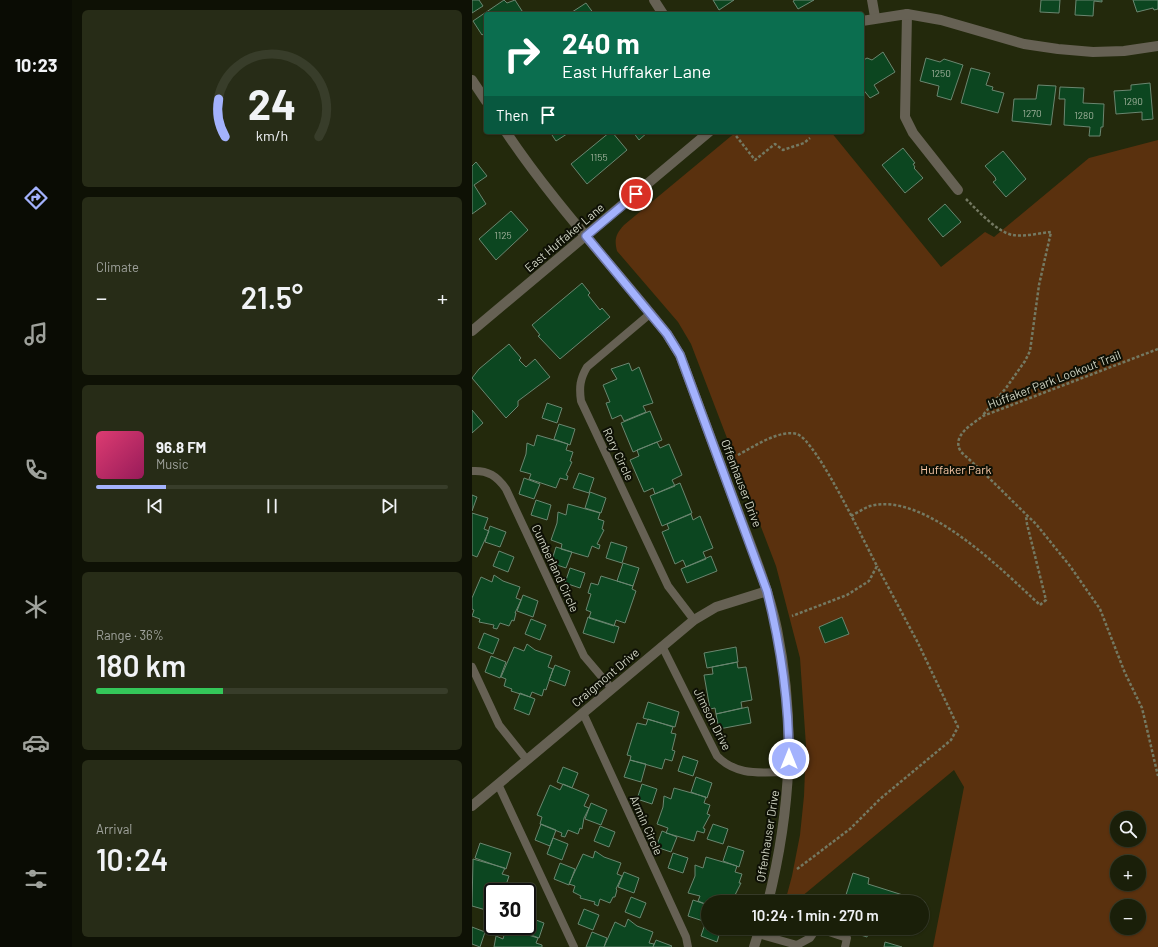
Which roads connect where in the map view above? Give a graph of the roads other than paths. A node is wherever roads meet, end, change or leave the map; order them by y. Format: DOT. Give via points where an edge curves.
graph roads {
  1 [pos="654,0"];
  2 [pos="872,0"];
  3 [pos="662,12"];
  4 [pos="907,14"];
  5 [pos="875,18"];
  6 [pos="864,21"];
  7 [pos="1158,46"];
  8 [pos="472,80"];
  9 [pos="484,98"];
  10 [pos="507,134"];
  11 [pos="708,134"];
  12 [pos="958,190"];
  13 [pos="586,236"];
  14 [pos="651,313"];
  15 [pos="472,331"];
  16 [pos="472,470"];
  17 [pos="767,591"];
  18 [pos="694,620"];
  19 [pos="662,646"];
  20 [pos="472,667"];
  21 [pos="612,689"];
  22 [pos="583,713"];
  23 [pos="527,760"];
  24 [pos="789,772"];
  25 [pos="498,784"];
  26 [pos="472,806"];
  27 [pos="770,895"];
  28 [pos="758,935"];
  29 [pos="769,935"];
  30 [pos="812,935"];
  31 [pos="838,935"];
  32 [pos="574,947"];
  33 [pos="688,947"];
  34 [pos="754,947"];
  35 [pos="845,947"];
  1 -- 3 [label="street"];
  2 -- 5 [label="street"];
  4 -- 5 [label="street"];
  4 -- 7 [label="street" via="941,20 1024,44 1058,49 1093,52"];
  4 -- 12 [label="street" via="906,117 913,133"];
  5 -- 6 [label="street"];
  8 -- 9 [label="street"];
  10 -- 13 [label="street, Offenhauser Drive"];
  11 -- 13 [label="street, East Huffaker Lane"];
  13 -- 14 [label="street, Offenhauser Drive"];
  13 -- 15 [label="street, East Huffaker Lane"];
  14 -- 17 [label="street, Offenhauser Drive" via="680,355"];
  14 -- 18 [label="lane, Rory Circle" via="587,367 581,378 579,390 668,586"];
  16 -- 21 [label="lane, Cumberland Circle" via="492,474 506,489 584,656"];
  17 -- 18 [label="street, Craigmont Drive" via="716,607"];
  17 -- 24 [label="street, Offenhauser Drive" via="784,673 789,722"];
  18 -- 19 [label="street, Craigmont Drive"];
  19 -- 21 [label="street, Craigmont Drive"];
  19 -- 24 [label="lane, Jimson Drive" via="717,756 726,765 737,770"];
  20 -- 23 [label="lane" via="498,725"];
  21 -- 22 [label="street, Craigmont Drive"];
  22 -- 23 [label="street, Craigmont Drive"];
  22 -- 33 [label="lane, Armin Circle" via="686,937"];
  23 -- 25 [label="street, Craigmont Drive"];
  24 -- 27 [label="street, Offenhauser Drive" via="785,819"];
  25 -- 26 [label="street, Craigmont Drive"];
  25 -- 32 [label="lane"];
  28 -- 34 [label="street"];
  29 -- 30 [label="lane" via="797,946"];
  31 -- 35 [label="lane" via="847,938"];
}
